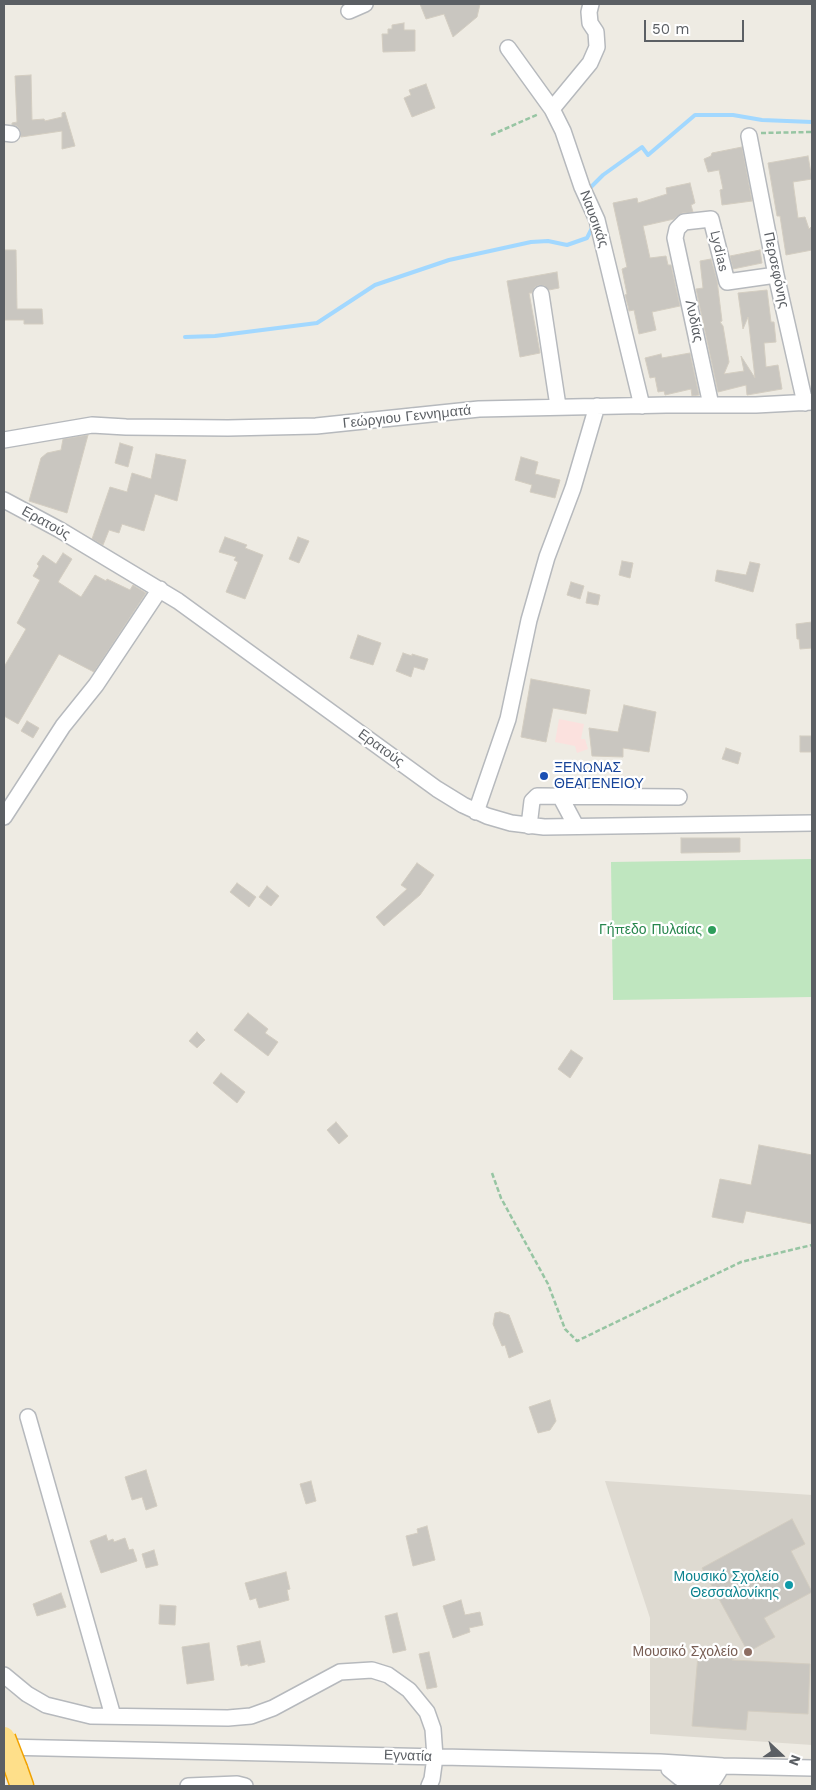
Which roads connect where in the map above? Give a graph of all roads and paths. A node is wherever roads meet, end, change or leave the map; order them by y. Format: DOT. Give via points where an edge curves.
graph roads {
  1 [pos="365,4"];
  2 [pos="591,4"];
  3 [pos="349,11"];
  4 [pos="508,48"];
  5 [pos="552,109"];
  6 [pos="812,132"];
  7 [pos="491,135"];
  8 [pos="749,136"];
  9 [pos="675,238"];
  10 [pos="776,275"];
  11 [pos="541,294"];
  12 [pos="809,402"];
  13 [pos="711,405"];
  14 [pos="558,406"];
  15 [pos="597,406"];
  16 [pos="642,406"];
  17 [pos="4,440"];
  18 [pos="4,500"];
  19 [pos="160,589"];
  20 [pos="560,796"];
  21 [pos="679,797"];
  22 [pos="476,812"];
  23 [pos="4,817"];
  24 [pos="812,823"];
  25 [pos="529,826"];
  26 [pos="576,826"];
  27 [pos="492,1173"];
  28 [pos="812,1245"];
  29 [pos="28,1417"];
  30 [pos="4,1675"];
  31 [pos="113,1716"];
  32 [pos="4,1738"];
  33 [pos="4,1747"];
  34 [pos="435,1757"];
  35 [pos="812,1768"];
  36 [pos="669,1769"];
  37 [pos="719,1771"];
  38 [pos="19,1778"];
  39 [pos="188,1786"];
  40 [pos="245,1786"];
  41 [pos="429,1786"];
  1 -- 3 [label="street"];
  2 -- 5 [label="street" via="590,23 596,32 597,47 590,63"];
  4 -- 5 [label="street, Ναυσικάς"];
  5 -- 7 [label="path"];
  5 -- 16 [label="street, Ναυσικάς" via="597,220"];
  6 -- 8 [label="path" via="750,132"];
  8 -- 10 [label="street, Περσεφόνης"];
  9 -- 10 [label="street, Lydias" via="677,229 684,222 712,219 727,282"];
  9 -- 13 [label="street, Λυδίας"];
  10 -- 12 [label="street, Περσεφόνης"];
  11 -- 14 [label="street"];
  12 -- 13 [label="street, Γεώργιου Γεννηματά"];
  13 -- 16 [label="street, Γεώργιου Γεννηματά"];
  14 -- 15 [label="street, Γεώργιου Γεννηματά"];
  14 -- 17 [label="street, Γεώργιου Γεννηματά" via="480,409 316,426 228,428 92,424"];
  15 -- 16 [label="street, Γεώργιου Γεννηματά"];
  15 -- 22 [label="street" via="573,488 547,557 529,620 508,719"];
  18 -- 19 [label="street, Ερατούς"];
  19 -- 22 [label="street, Ερατούς" via="437,789"];
  19 -- 23 [label="street" via="96,685 63,726"];
  20 -- 21 [label="street"];
  20 -- 25 [label="street" via="535,797"];
  20 -- 26 [label="street"];
  22 -- 25 [label="street, Ερατούς"];
  24 -- 26 [label="street, Ερατούς"];
  25 -- 26 [label="street, Ερατούς"];
  27 -- 28 [label="path" via="501,1198 548,1284 565,1328 578,1341 741,1262"];
  29 -- 31 [label="street"];
  30 -- 31 [label="street" via="46,1705 91,1716"];
  31 -- 34 [label="street" via="251,1716 273,1708 340,1672 372,1670 388,1675 409,1690 428,1712"];
  32 -- 38 [label="highway, bridge"];
  33 -- 34 [label="street, Εγνατία"];
  34 -- 35 [label="street, Εγνατία"];
  34 -- 41 [label="street"];
  36 -- 37 [label="street" via="680,1778 714,1779"];
  39 -- 40 [label="street"];
}
